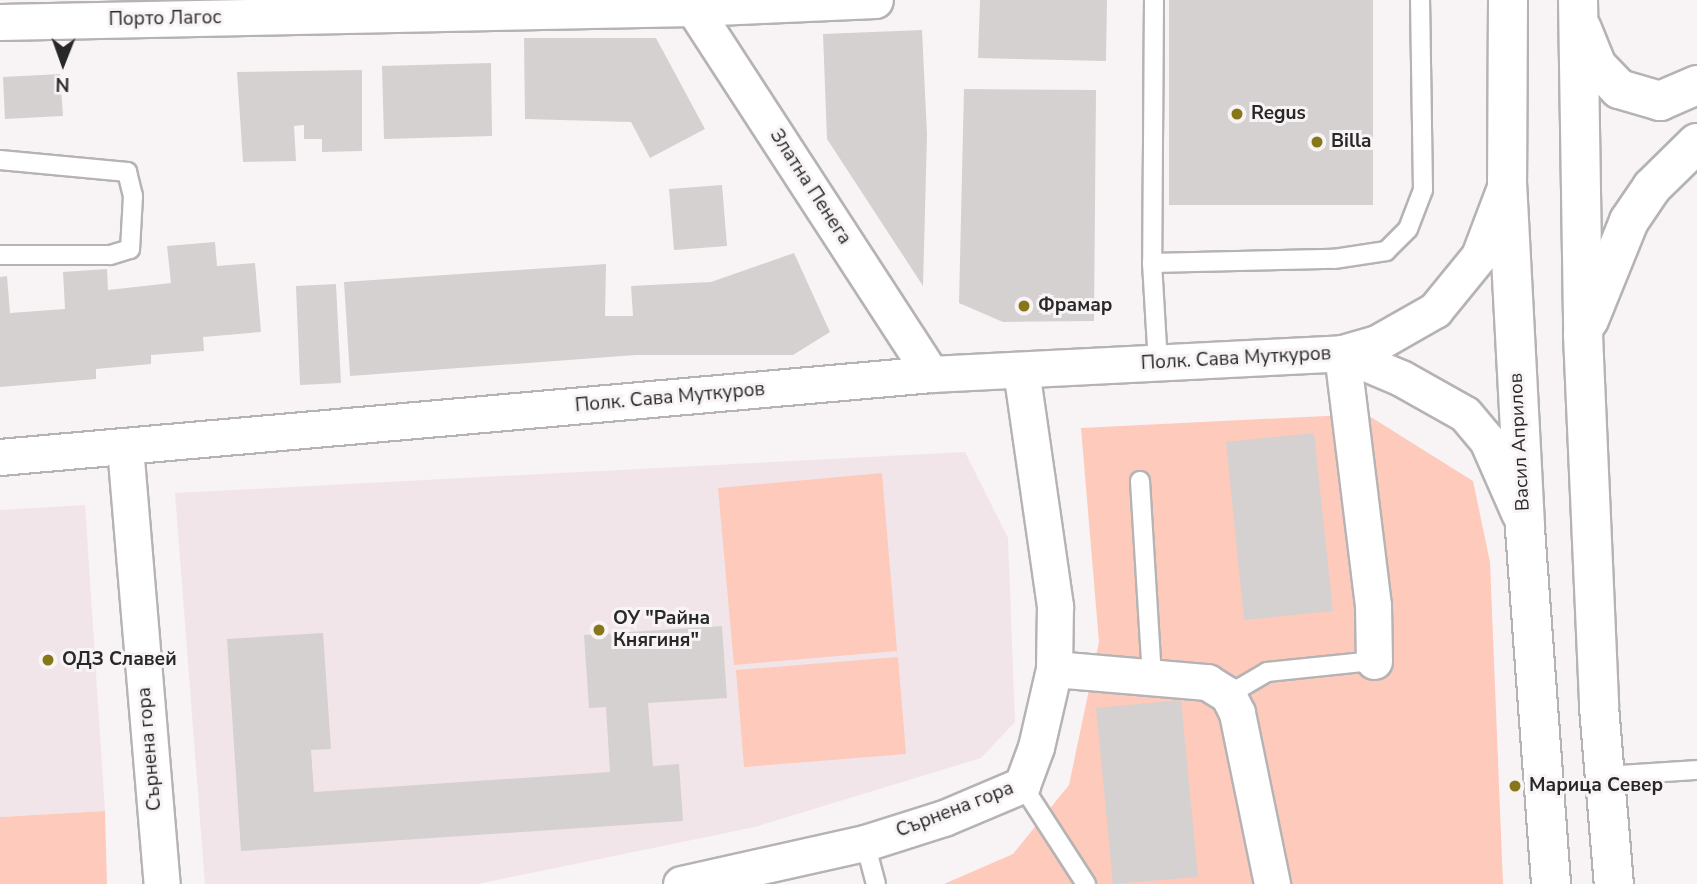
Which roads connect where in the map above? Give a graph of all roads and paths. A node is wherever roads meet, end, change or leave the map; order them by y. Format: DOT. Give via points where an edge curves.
graph roads {
  1 [pos="875,0"];
  2 [pos="1154,0"];
  3 [pos="1420,0"];
  4 [pos="1508,0"];
  5 [pos="691,4"];
  6 [pos="1578,8"];
  7 [pos="0,22"];
  8 [pos="1697,85"];
  9 [pos="1697,142"];
  10 [pos="0,159"];
  11 [pos="1507,182"];
  12 [pos="0,255"];
  13 [pos="1152,263"];
  14 [pos="1583,335"];
  15 [pos="1342,353"];
  16 [pos="1158,363"];
  17 [pos="1021,370"];
  18 [pos="931,374"];
  19 [pos="125,447"];
  20 [pos="0,457"];
  21 [pos="1140,481"];
  22 [pos="1525,529"];
  23 [pos="1374,661"];
  24 [pos="1054,669"];
  25 [pos="1152,677"];
  26 [pos="1228,695"];
  27 [pos="1697,770"];
  28 [pos="1606,776"];
  29 [pos="1022,785"];
  30 [pos="865,843"];
  31 [pos="162,884"];
  32 [pos="681,884"];
  33 [pos="876,884"];
  34 [pos="1086,884"];
  35 [pos="1272,884"];
  36 [pos="1551,884"];
  37 [pos="1614,884"];
  1 -- 5 [label="street, Порто Лагос"];
  2 -- 13 [label="lane"];
  3 -- 13 [label="lane" via="1423,190 1408,229 1386,251 1334,259"];
  4 -- 11 [label="main road, Васил Априлов"];
  5 -- 7 [label="street, Порто Лагос"];
  5 -- 18 [label="street, Златна Пенега"];
  6 -- 8 [label="main road" via="1597,66 1619,89 1660,101"];
  6 -- 14 [label="main road"];
  9 -- 14 [label="main road" via="1652,187 1629,221"];
  10 -- 12 [label="lane" via="127,172 134,196 130,249 110,255"];
  11 -- 15 [label="street" via="1479,256 1435,310 1377,343"];
  11 -- 22 [label="main road, Васил Априлов"];
  13 -- 16 [label="lane"];
  14 -- 28 [label="main road" via="1596,664"];
  15 -- 16 [label="street, Полк. Сава Муткуров"];
  15 -- 22 [label="street" via="1422,388 1465,414 1487,439"];
  15 -- 23 [label="street" via="1373,605"];
  16 -- 17 [label="street, Полк. Сава Муткуров"];
  17 -- 18 [label="street, Полк. Сава Муткуров"];
  17 -- 24 [label="street, Сърнена гора" via="1055,606"];
  18 -- 19 [label="street, Полк. Сава Муткуров"];
  19 -- 20 [label="street, Полк. Сава Муткуров"];
  19 -- 31 [label="street, Сърнена гора"];
  21 -- 25 [label="lane"];
  22 -- 36 [label="main road, Васил Априлов"];
  23 -- 26 [label="lane" via="1267,672"];
  24 -- 25 [label="street"];
  24 -- 29 [label="street, Сърнена гора"];
  25 -- 26 [label="street" via="1207,682"];
  26 -- 35 [label="street" via="1237,713"];
  27 -- 28 [label="lane"];
  28 -- 37 [label="main road"];
  29 -- 30 [label="street, Сърнена гора" via="944,818"];
  29 -- 34 [label="lane"];
  30 -- 32 [label="street, Сърнена гора"];
  30 -- 33 [label="lane"];
}
